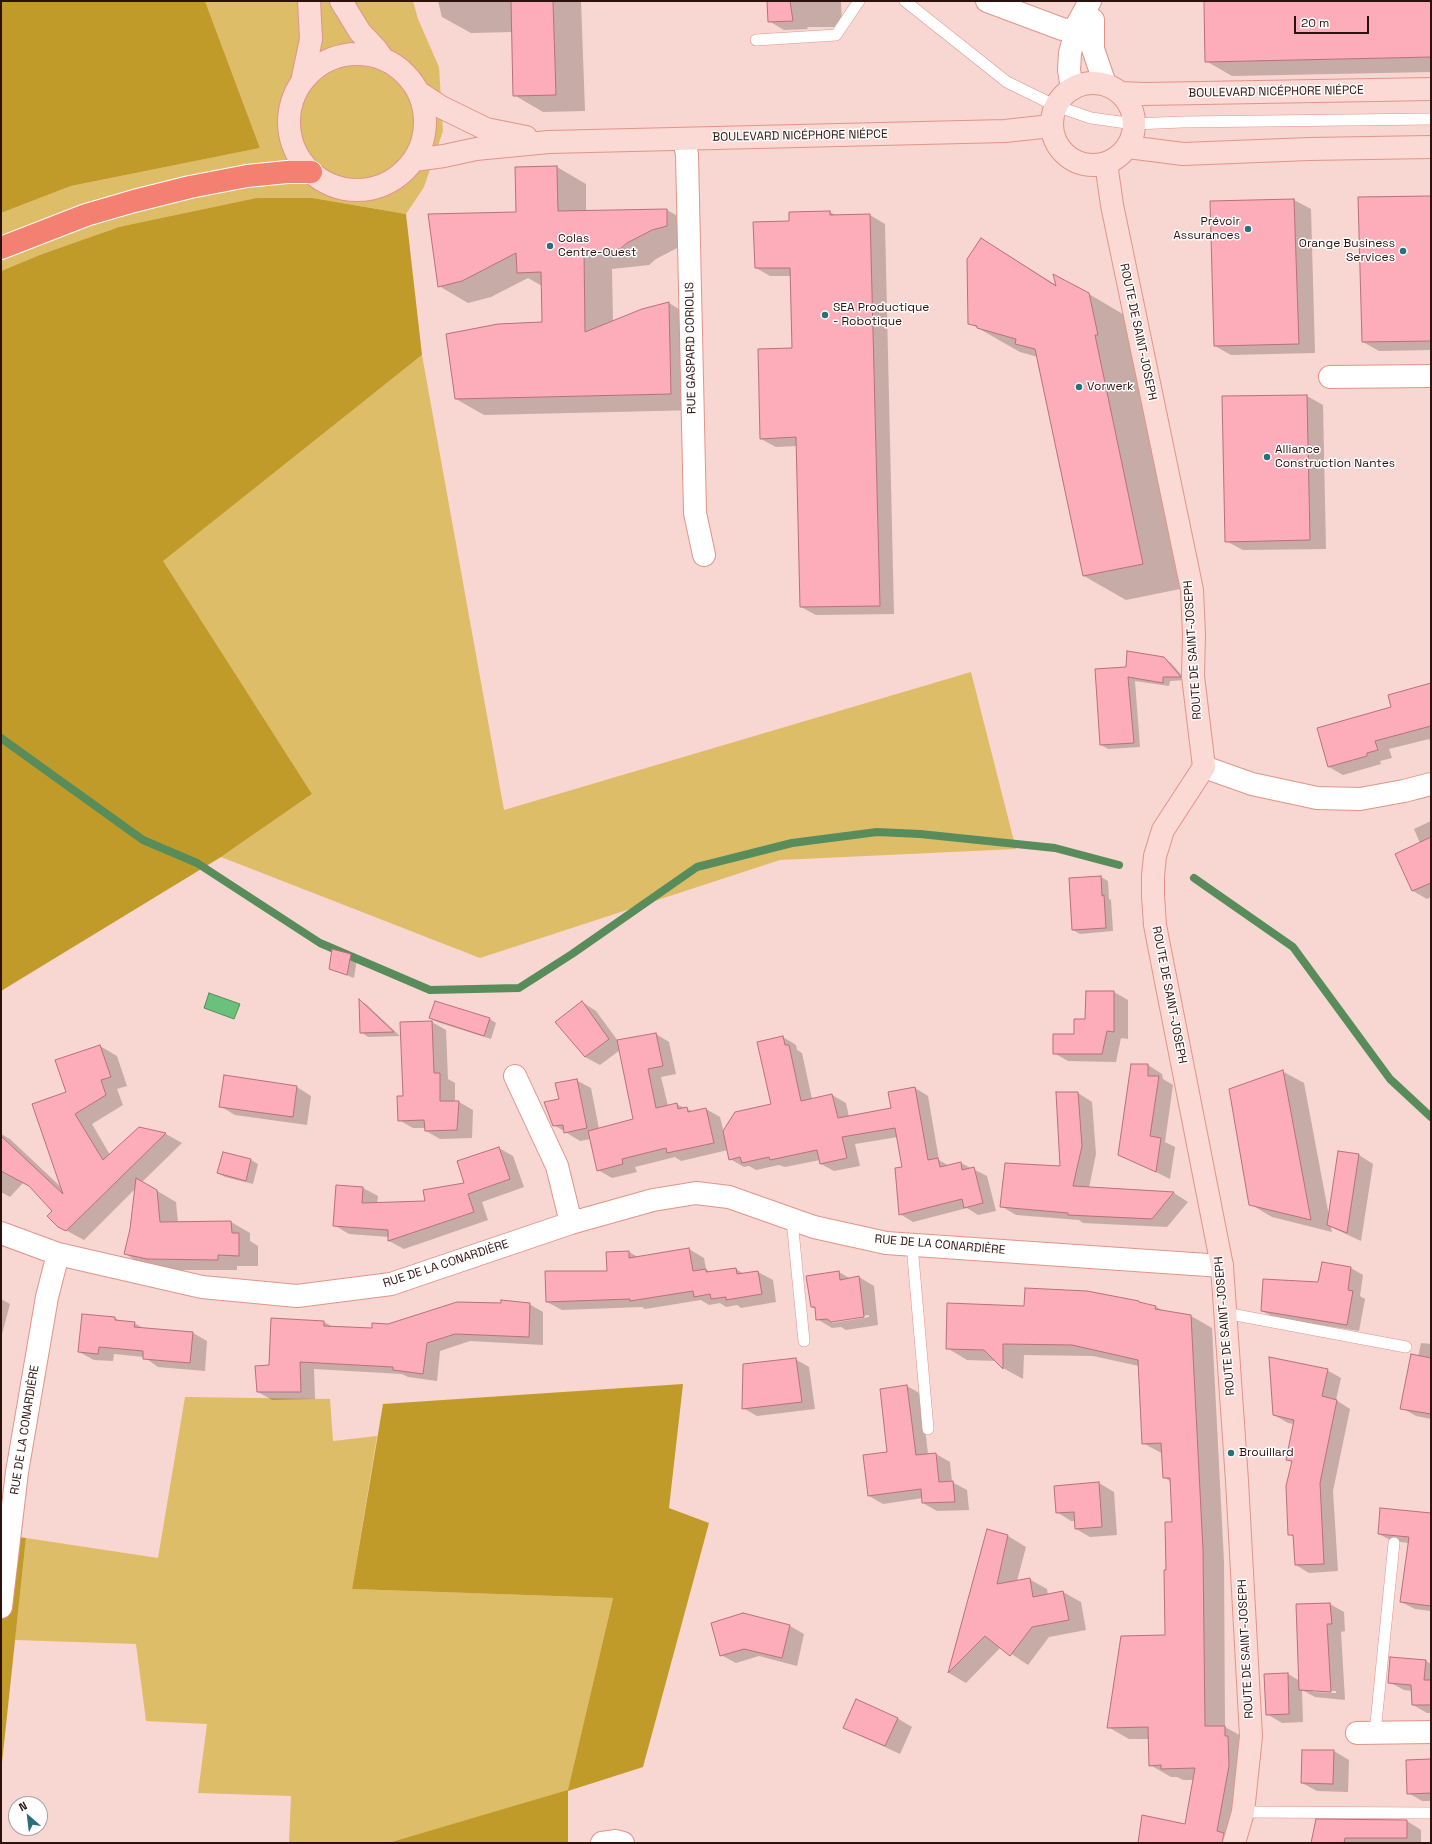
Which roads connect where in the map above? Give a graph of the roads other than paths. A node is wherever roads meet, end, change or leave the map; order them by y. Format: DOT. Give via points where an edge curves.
graph roads {
  1 [pos="310,1"];
  2 [pos="341,1"];
  3 [pos="859,1"];
  4 [pos="905,1"];
  5 [pos="987,1"];
  6 [pos="1090,1"];
  7 [pos="1094,1"];
  8 [pos="1085,32"];
  9 [pos="756,40"];
  10 [pos="383,59"];
  11 [pos="302,82"];
  12 [pos="1072,89"];
  13 [pos="1113,89"];
  14 [pos="1431,89"];
  15 [pos="418,92"];
  16 [pos="1053,116"];
  17 [pos="1431,119"];
  18 [pos="1134,124"];
  19 [pos="684,139"];
  20 [pos="549,142"];
  21 [pos="1128,147"];
  22 [pos="1431,147"];
  23 [pos="414,160"];
  24 [pos="1106,163"];
  25 [pos="310,172"];
  26 [pos="1,248"];
  27 [pos="1431,376"];
  28 [pos="1330,377"];
  29 [pos="704,555"];
  30 [pos="1204,767"];
  31 [pos="1431,784"];
  32 [pos="515,1076"];
  33 [pos="792,1220"];
  34 [pos="571,1223"];
  35 [pos="1,1233"];
  36 [pos="912,1245"];
  37 [pos="58,1254"];
  38 [pos="1222,1266"];
  39 [pos="1225,1313"];
  40 [pos="804,1341"];
  41 [pos="1406,1347"];
  42 [pos="928,1429"];
  43 [pos="1394,1543"];
  44 [pos="1,1607"];
  45 [pos="1431,1732"];
  46 [pos="1366,1733"];
  47 [pos="1243,1812"];
  48 [pos="1431,1813"];
  49 [pos="602,1843"];
  50 [pos="623,1843"];
  51 [pos="1234,1843"];
  1 -- 11 [label="street" via="311,39"];
  2 -- 10 [label="street" via="360,32"];
  3 -- 9 [label="lane" via="836,35"];
  4 -- 16 [label="lane"];
  5 -- 8 [label="street" via="1062,29"];
  6 -- 8 [label="street" via="1078,23"];
  7 -- 8 [label="street"];
  8 -- 12 [label="street" via="1070,53"];
  8 -- 13 [label="street"];
  10 -- 11 [label="street" via="361,54 339,57 318,66"];
  10 -- 15 [label="street" via="404,73"];
  11 -- 25 [label="street" via="291,105 289,127 294,149"];
  12 -- 13 [label="street, BOULEVARD NICÉPHORE NIÉPCE" via="1094,82"];
  12 -- 16 [label="street" via="1065,93"];
  13 -- 14 [label="street, BOULEVARD NICÉPHORE NIÉPCE" via="1144,94"];
  13 -- 18 [label="street" via="1132,108"];
  15 -- 20 [label="street, BOULEVARD NICÉPHORE NIÉPCE" via="441,107 486,129"];
  15 -- 23 [label="street" via="424,110 425,124 422,143"];
  16 -- 18 [label="lane"];
  16 -- 19 [label="street, BOULEVARD NICÉPHORE NIÉPCE" via="1005,132"];
  16 -- 24 [label="street" via="1055,141 1064,153 1076,162 1091,166"];
  17 -- 18 [label="lane"];
  18 -- 21 [label="street"];
  19 -- 20 [label="street, BOULEVARD NICÉPHORE NIÉPCE"];
  19 -- 29 [label="street, RUE GASPARD CORIOLIS" via="687,155 694,513"];
  20 -- 23 [label="street, BOULEVARD NICÉPHORE NIÉPCE" via="476,149"];
  21 -- 22 [label="street" via="1183,154"];
  21 -- 24 [label="street" via="1118,157"];
  23 -- 25 [label="street" via="396,178 367,190 337,187"];
  24 -- 30 [label="street, ROUTE DE SAINT-JOSEPH" via="1112,205 1192,590 1193,676"];
  25 -- 26 [label="highway" via="246,176 148,197 86,215"];
  27 -- 28 [label="street"];
  30 -- 31 [label="street" via="1252,784 1317,798 1360,799"];
  30 -- 38 [label="street, ROUTE DE SAINT-JOSEPH" via="1163,830 1155,856 1153,896 1159,948"];
  32 -- 34 [label="street" via="557,1166"];
  33 -- 34 [label="street, RUE DE LA CONARDIÈRE" via="729,1197 696,1193 653,1200"];
  33 -- 36 [label="street, RUE DE LA CONARDIÈRE" via="886,1243"];
  33 -- 40 [label="lane"];
  34 -- 37 [label="street, RUE DE LA CONARDIÈRE" via="391,1284 297,1296 202,1287"];
  35 -- 37 [label="street, RUE DE LA CONARDIÈRE"];
  36 -- 38 [label="street, RUE DE LA CONARDIÈRE"];
  36 -- 42 [label="lane"];
  37 -- 44 [label="street, RUE DE LA CONARDIÈRE" via="47,1297 17,1472"];
  38 -- 39 [label="street, ROUTE DE SAINT-JOSEPH"];
  39 -- 41 [label="lane"];
  39 -- 47 [label="street, ROUTE DE SAINT-JOSEPH" via="1251,1736"];
  43 -- 46 [label="lane"];
  45 -- 46 [label="street"];
  47 -- 48 [label="lane"];
  47 -- 51 [label="street, ROUTE DE SAINT-JOSEPH"];
  49 -- 50 [label="street"];
}
